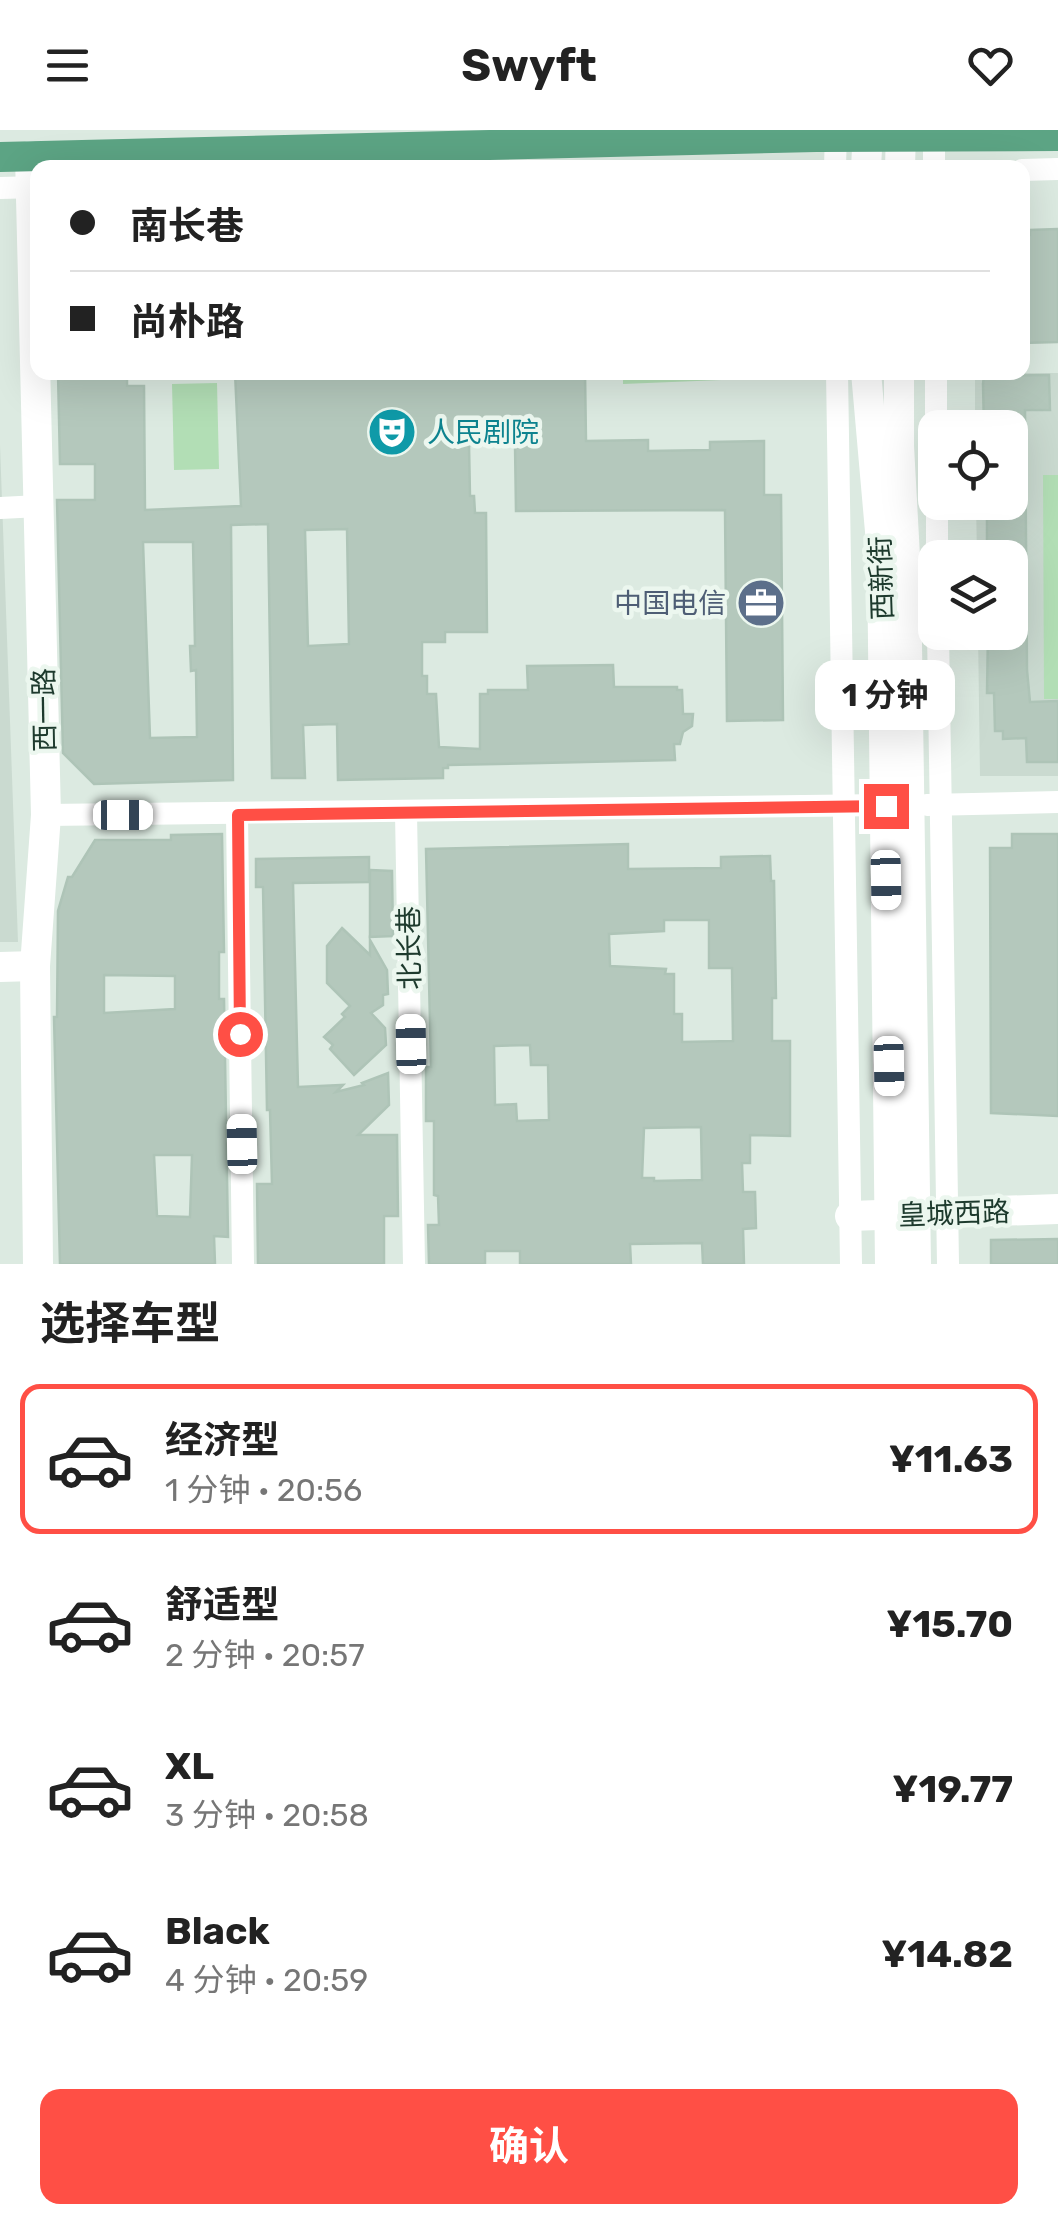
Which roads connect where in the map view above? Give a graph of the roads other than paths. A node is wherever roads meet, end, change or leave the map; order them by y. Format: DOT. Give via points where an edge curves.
graph roads {
  1 [pos="836,133"];
  2 [pos="1058,136"];
  3 [pos="867,145"];
  4 [pos="900,145"];
  5 [pos="934,145"];
  6 [pos="15,156"];
  7 [pos="835,160"];
  8 [pos="1058,168"];
  9 [pos="1030,170"];
  10 [pos="30,181"];
  11 [pos="0,188"];
  12 [pos="30,188"];
  13 [pos="37,380"];
  14 [pos="837,380"];
  15 [pos="867,380"];
  16 [pos="899,380"];
  17 [pos="936,380"];
  18 [pos="936,410"];
  19 [pos="39,506"];
  20 [pos="0,508"];
  21 [pos="938,650"];
  22 [pos="1058,802"];
  23 [pos="897,805"];
  24 [pos="940,805"];
  25 [pos="844,806"];
  26 [pos="406,813"];
  27 [pos="238,815"];
  28 [pos="46,816"];
  29 [pos="34,966"];
  30 [pos="0,967"];
  31 [pos="1058,1209"];
  32 [pos="947,1214"];
  33 [pos="903,1215"];
  34 [pos="850,1216"];
  35 [pos="38,1264"];
  36 [pos="244,1264"];
  37 [pos="414,1264"];
  38 [pos="851,1264"];
  39 [pos="890,1264"];
  40 [pos="916,1264"];
  41 [pos="948,1264"];
  1 -- 3 [label="main road"];
  1 -- 6 [label="main road"];
  1 -- 7 [label="street"];
  2 -- 5 [label="main road"];
  3 -- 4 [label="main road"];
  4 -- 5 [label="main road"];
  6 -- 10 [label="main road, 西一路"];
  8 -- 9 [label="street"];
  11 -- 12 [label="street"];
  13 -- 19 [label="main road, 西一路"];
  14 -- 25 [label="street"];
  15 -- 23 [label="main road, 西新街"];
  16 -- 23 [label="main road, 西新街"];
  17 -- 18 [label="street"];
  19 -- 20 [label="street"];
  19 -- 28 [label="main road, 西一路"];
  21 -- 24 [label="street"];
  22 -- 24 [label="street"];
  23 -- 24 [label="street"];
  23 -- 25 [label="street"];
  23 -- 33 [label="main road, 西新街"];
  24 -- 32 [label="street"];
  25 -- 26 [label="street"];
  25 -- 34 [label="street"];
  26 -- 27 [label="street"];
  26 -- 37 [label="street, 北长巷"];
  27 -- 28 [label="street"];
  27 -- 36 [label="street"];
  28 -- 29 [label="main road, 西一路"];
  29 -- 30 [label="main road"];
  29 -- 35 [label="main road, 西一路"];
  31 -- 32 [label="main road, 皇城西路"];
  32 -- 33 [label="main road, 皇城西路"];
  32 -- 41 [label="street"];
  33 -- 34 [label="main road, 皇城西路"];
  33 -- 39 [label="main road, 西新街"];
  33 -- 40 [label="main road, 西新街"];
  34 -- 38 [label="street"];
}
